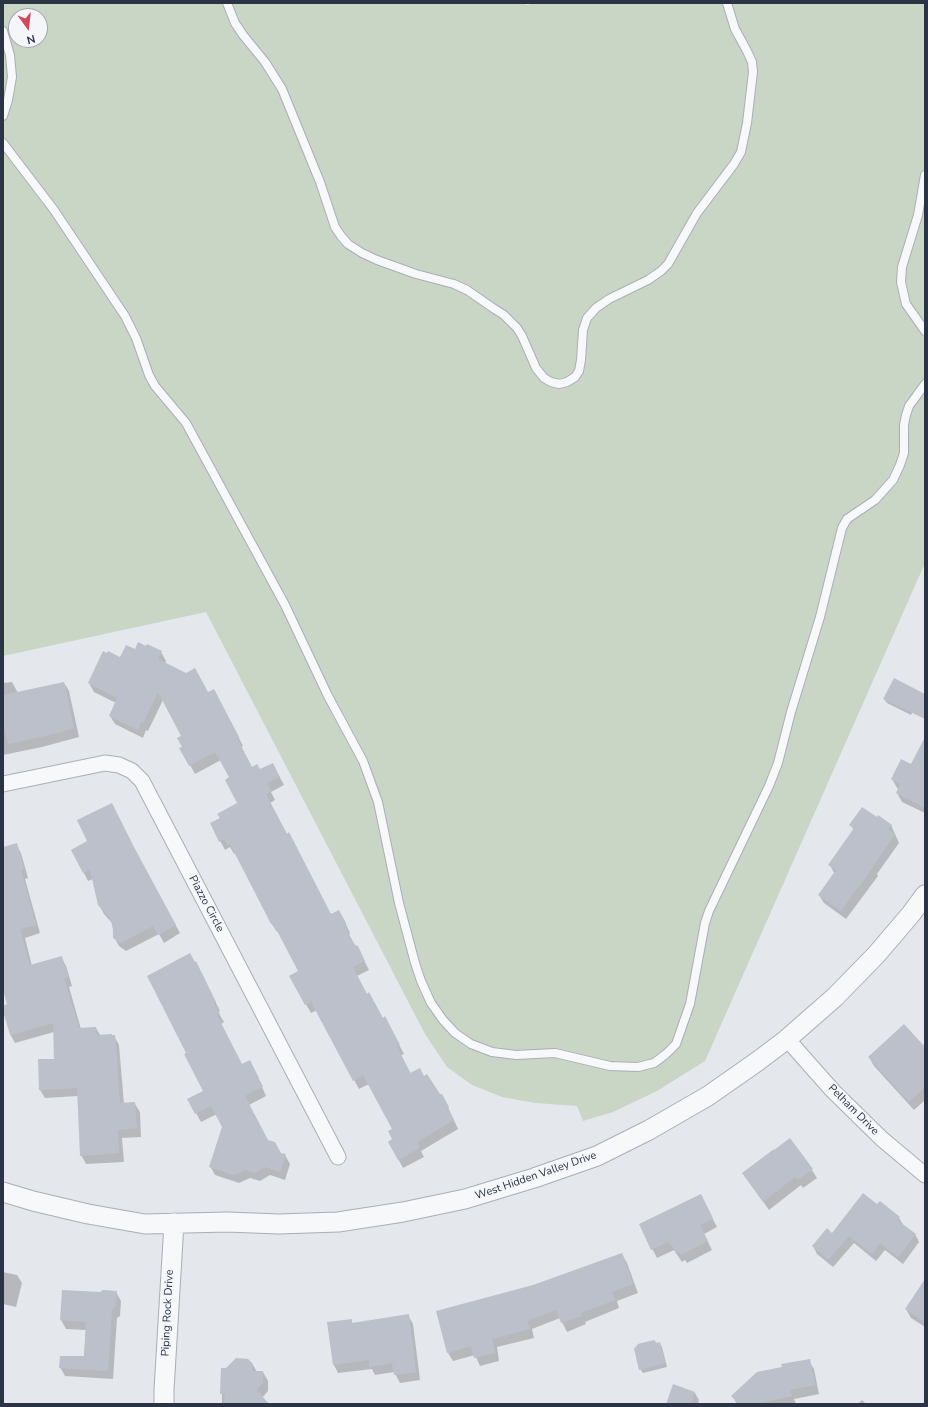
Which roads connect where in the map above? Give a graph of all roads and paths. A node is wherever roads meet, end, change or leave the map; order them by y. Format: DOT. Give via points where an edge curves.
graph roads {
  1 [pos="227,3"];
  2 [pos="727,3"];
  3 [pos="3,31"];
  4 [pos="3,116"];
  5 [pos="3,143"];
  6 [pos="925,175"];
  7 [pos="925,331"];
  8 [pos="925,384"];
  9 [pos="3,784"];
  10 [pos="925,895"];
  11 [pos="787,1039"];
  12 [pos="338,1157"];
  13 [pos="925,1175"];
  14 [pos="3,1192"];
  15 [pos="174,1223"];
  16 [pos="164,1404"];
  1 -- 2 [label="lane" via="235,23 265,62 282,90 335,226 348,244 377,260 467,290 518,328 536,368 544,378 559,384 575,377 579,371 583,330 587,318 609,299 648,280 668,264 697,213 741,152 753,72 752,62 735,29"];
  3 -- 4 [label="lane" via="10,55 12,77"];
  5 -- 8 [label="lane" via="54,210 125,316 149,375 186,423 285,605 334,708 363,761 378,802 399,903 415,963 431,1003 455,1033 471,1044 492,1052 555,1053 610,1066 638,1067 654,1063 676,1044 690,1004 709,911 770,786 778,763 820,617 842,528 847,519 876,500 893,480 904,453 906,415 909,406"];
  6 -- 7 [label="lane" via="918,215 902,267 901,282 906,304"];
  9 -- 12 [label="street, Piazzo Circle" via="104,763 119,765 132,771 142,781"];
  10 -- 11 [label="street, West Hidden Valley Drive" via="876,954 835,997"];
  11 -- 13 [label="street, Pelham Drive" via="833,1091 882,1139"];
  11 -- 15 [label="street, West Hidden Valley Drive" via="708,1096 597,1156 465,1199 338,1222"];
  14 -- 15 [label="street, West Hidden Valley Drive" via="88,1214 145,1224"];
  15 -- 16 [label="street, Piping Rock Drive"];
}
